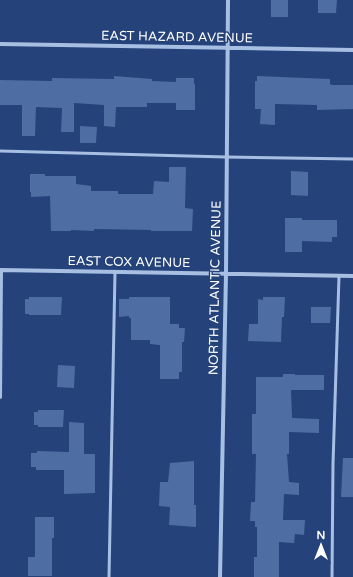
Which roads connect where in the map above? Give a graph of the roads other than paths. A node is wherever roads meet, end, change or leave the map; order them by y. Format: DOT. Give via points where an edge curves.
graph roads {
  1 [pos="228,0"];
  2 [pos="0,44"];
  3 [pos="228,48"];
  4 [pos="353,50"];
  5 [pos="0,151"];
  6 [pos="226,157"];
  7 [pos="353,159"];
  8 [pos="1,270"];
  9 [pos="115,272"];
  10 [pos="226,274"];
  11 [pos="339,276"];
  12 [pos="353,276"];
  13 [pos="0,397"];
  14 [pos="109,577"];
  15 [pos="220,577"];
  16 [pos="332,577"];
  1 -- 3 [label="street, NORTH ATLANTIC AVENUE"];
  2 -- 3 [label="street, EAST HAZARD AVENUE"];
  3 -- 4 [label="street, EAST HAZARD AVENUE"];
  3 -- 6 [label="street, NORTH ATLANTIC AVENUE"];
  5 -- 6 [label="lane"];
  6 -- 7 [label="lane"];
  6 -- 10 [label="street, NORTH ATLANTIC AVENUE"];
  8 -- 9 [label="street, EAST COX AVENUE"];
  8 -- 13 [label="street"];
  9 -- 10 [label="street, EAST COX AVENUE"];
  9 -- 14 [label="lane"];
  10 -- 11 [label="street, EAST COX AVENUE"];
  10 -- 15 [label="street, NORTH ATLANTIC AVENUE"];
  11 -- 12 [label="street, EAST COX AVENUE"];
  11 -- 16 [label="lane"];
}
